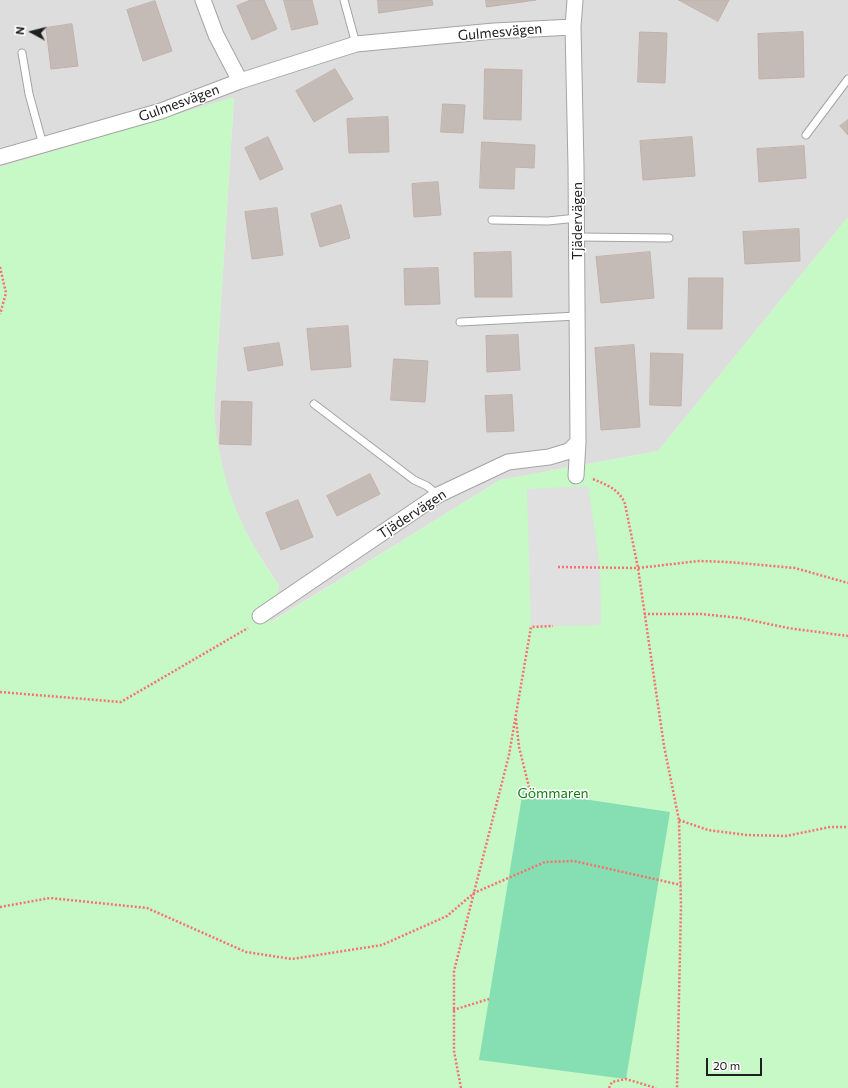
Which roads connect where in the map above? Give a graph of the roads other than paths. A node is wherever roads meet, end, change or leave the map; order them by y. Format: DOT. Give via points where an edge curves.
graph roads {
  1 [pos="204,0"];
  2 [pos="344,0"];
  3 [pos="575,0"];
  4 [pos="573,27"];
  5 [pos="356,44"];
  6 [pos="22,53"];
  7 [pos="848,79"];
  8 [pos="240,80"];
  9 [pos="806,135"];
  10 [pos="43,145"];
  11 [pos="0,157"];
  12 [pos="577,218"];
  13 [pos="492,220"];
  14 [pos="577,237"];
  15 [pos="669,238"];
  16 [pos="577,316"];
  17 [pos="460,322"];
  18 [pos="314,404"];
  19 [pos="578,442"];
  20 [pos="576,476"];
  21 [pos="438,495"];
  22 [pos="260,616"];
  1 -- 8 [label="street" via="216,35"];
  2 -- 5 [label="lane"];
  3 -- 4 [label="street, Tjädervägen"];
  4 -- 5 [label="street, Gulmesvägen" via="494,31"];
  4 -- 12 [label="street, Tjädervägen"];
  5 -- 8 [label="street, Gulmesvägen"];
  6 -- 10 [label="lane" via="29,94"];
  7 -- 9 [label="lane"];
  8 -- 10 [label="street, Gulmesvägen" via="161,111"];
  10 -- 11 [label="street, Gulmesvägen"];
  12 -- 13 [label="lane" via="548,221"];
  12 -- 14 [label="street, Tjädervägen"];
  14 -- 15 [label="lane"];
  14 -- 16 [label="street, Tjädervägen"];
  16 -- 17 [label="lane"];
  16 -- 19 [label="street, Tjädervägen"];
  18 -- 21 [label="lane" via="414,480"];
  19 -- 20 [label="street, Tjädervägen"];
  19 -- 21 [label="street, Tjädervägen" via="569,451 508,462"];
  21 -- 22 [label="street, Tjädervägen"];
}
